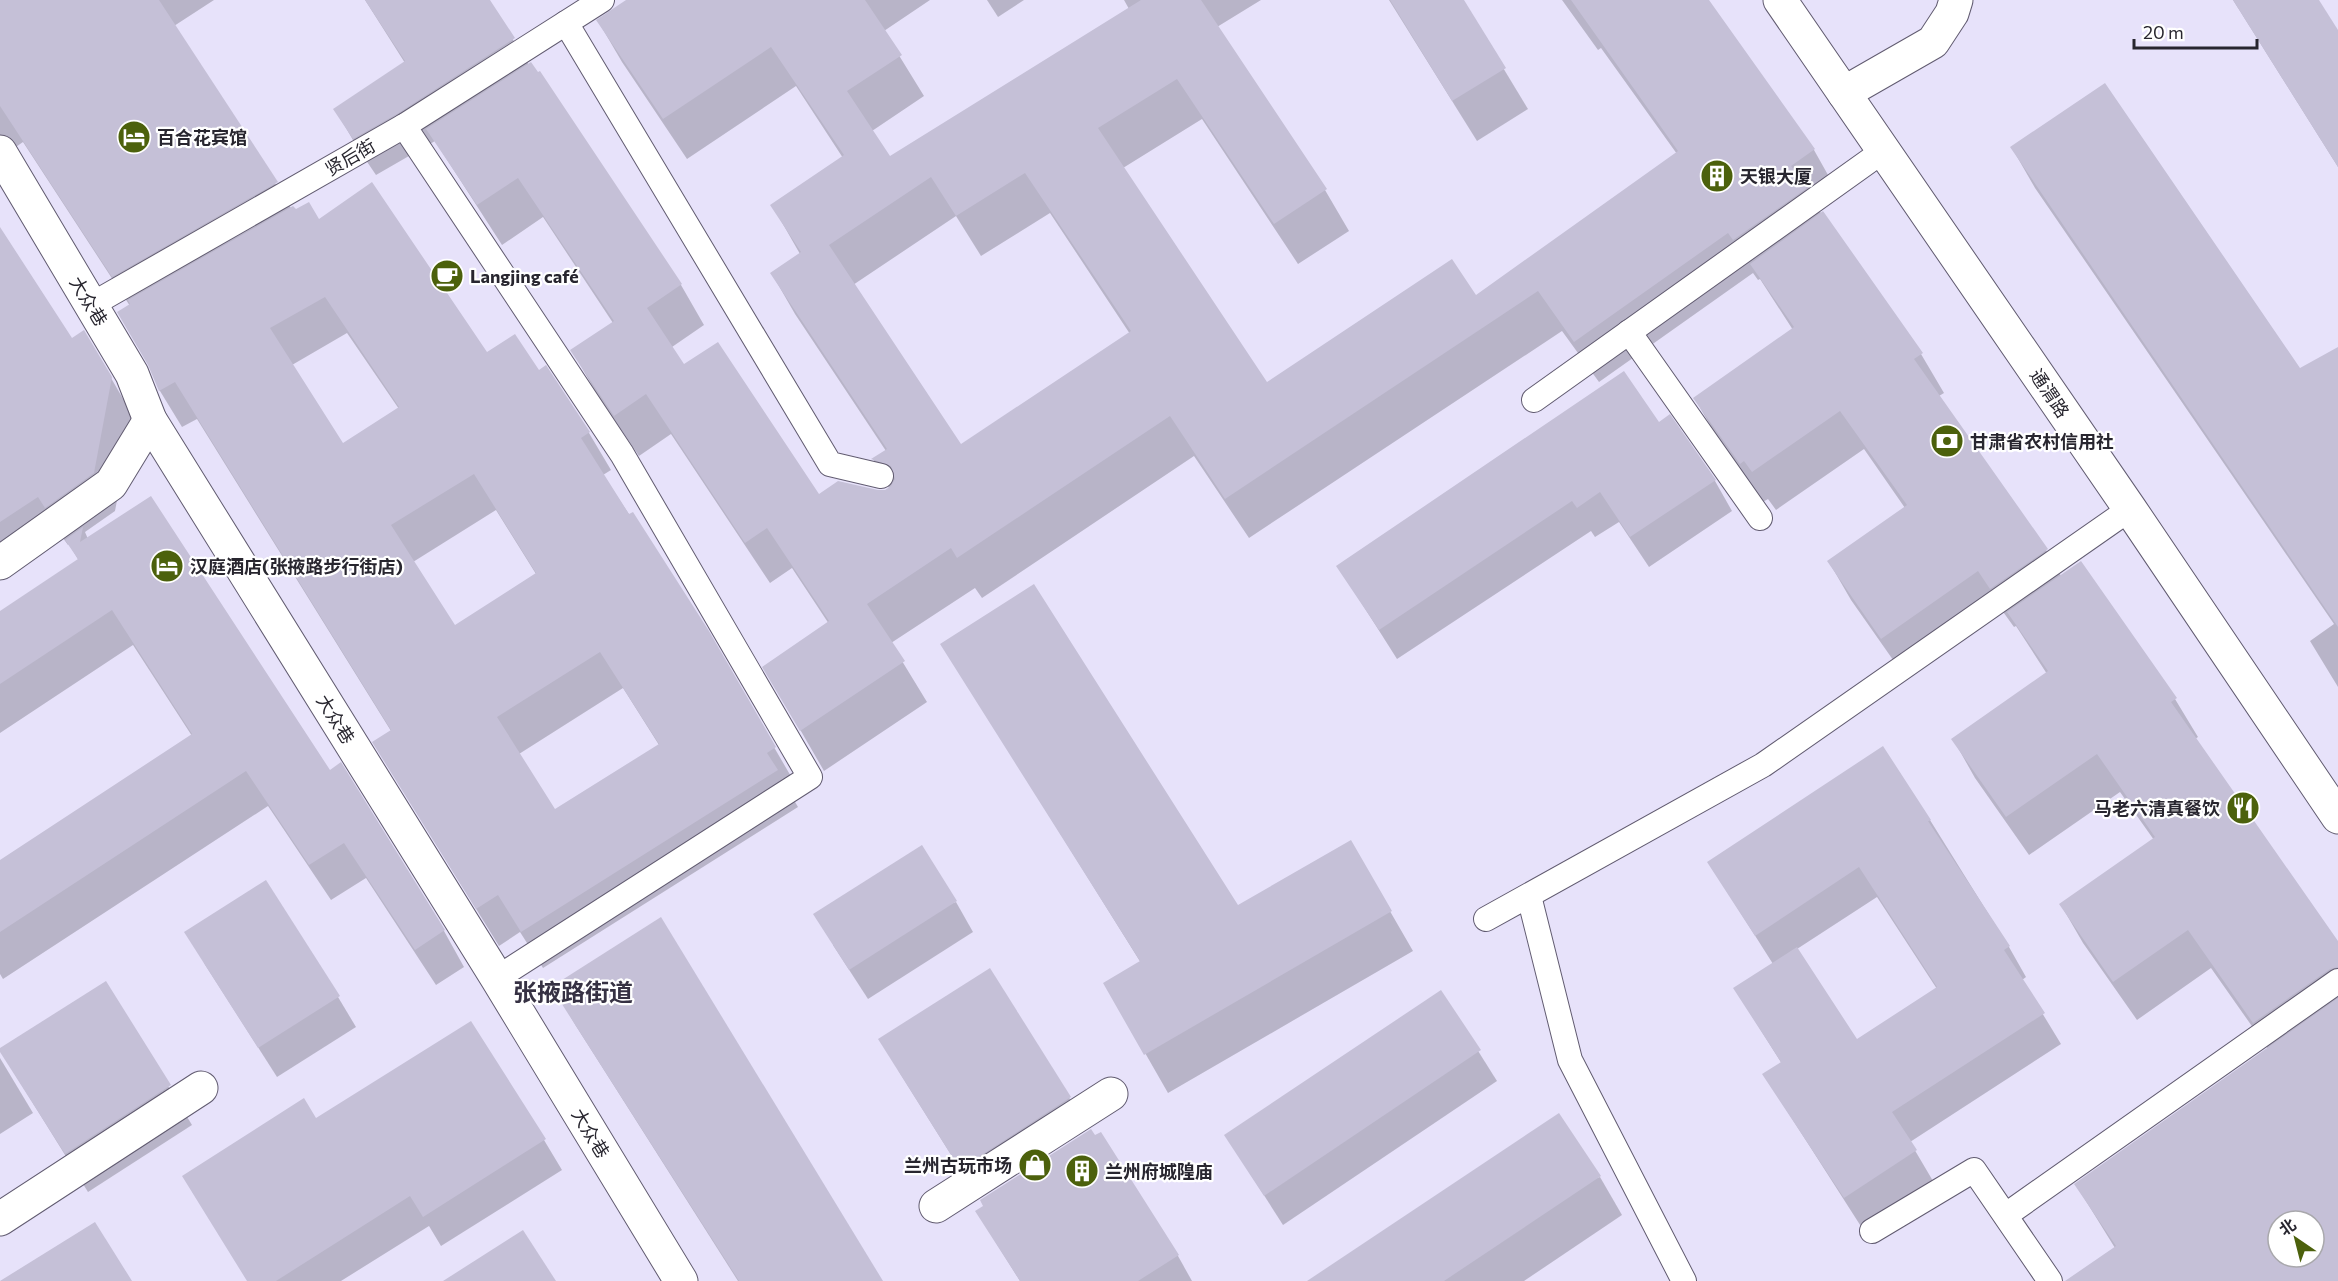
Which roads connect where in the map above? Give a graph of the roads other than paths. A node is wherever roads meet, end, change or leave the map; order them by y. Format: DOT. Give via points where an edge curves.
graph roads {
  1 [pos="602,0"];
  2 [pos="1780,0"];
  3 [pos="1956,0"];
  4 [pos="566,23"];
  5 [pos="1844,93"];
  6 [pos="404,126"];
  7 [pos="1884,151"];
  8 [pos="0,152"];
  9 [pos="91,305"];
  10 [pos="1629,332"];
  11 [pos="1534,400"];
  12 [pos="150,420"];
  13 [pos="880,476"];
  14 [pos="2130,509"];
  15 [pos="1760,518"];
  16 [pos="0,563"];
  17 [pos="2338,817"];
  18 [pos="1529,896"];
  19 [pos="1486,920"];
  20 [pos="497,978"];
  21 [pos="2338,981"];
  22 [pos="201,1088"];
  23 [pos="1111,1094"];
  24 [pos="936,1206"];
  25 [pos="2006,1215"];
  26 [pos="0,1219"];
  27 [pos="1872,1231"];
  28 [pos="681,1281"];
  29 [pos="1684,1281"];
  30 [pos="2050,1281"];
  1 -- 4 [label="lane, 贤后街"];
  2 -- 5 [label="street, 通渭路"];
  3 -- 5 [label="street" via="1933,42"];
  4 -- 6 [label="lane, 贤后街"];
  4 -- 13 [label="lane" via="830,464"];
  5 -- 7 [label="street, 通渭路"];
  6 -- 9 [label="lane, 贤后街"];
  6 -- 20 [label="lane" via="621,454 810,777"];
  7 -- 10 [label="lane"];
  7 -- 14 [label="street, 通渭路"];
  8 -- 9 [label="street, 大众巷"];
  9 -- 12 [label="street, 大众巷" via="132,374"];
  10 -- 11 [label="lane"];
  10 -- 15 [label="lane"];
  12 -- 16 [label="street" via="111,484"];
  12 -- 20 [label="street, 大众巷"];
  14 -- 17 [label="street, 通渭路"];
  14 -- 18 [label="lane" via="1763,765"];
  18 -- 19 [label="lane"];
  18 -- 29 [label="lane" via="1570,1060"];
  20 -- 28 [label="street, 大众巷"];
  21 -- 25 [label="lane"];
  22 -- 26 [label="street"];
  23 -- 24 [label="street"];
  25 -- 27 [label="lane" via="1974,1170"];
  25 -- 30 [label="lane"];
}
